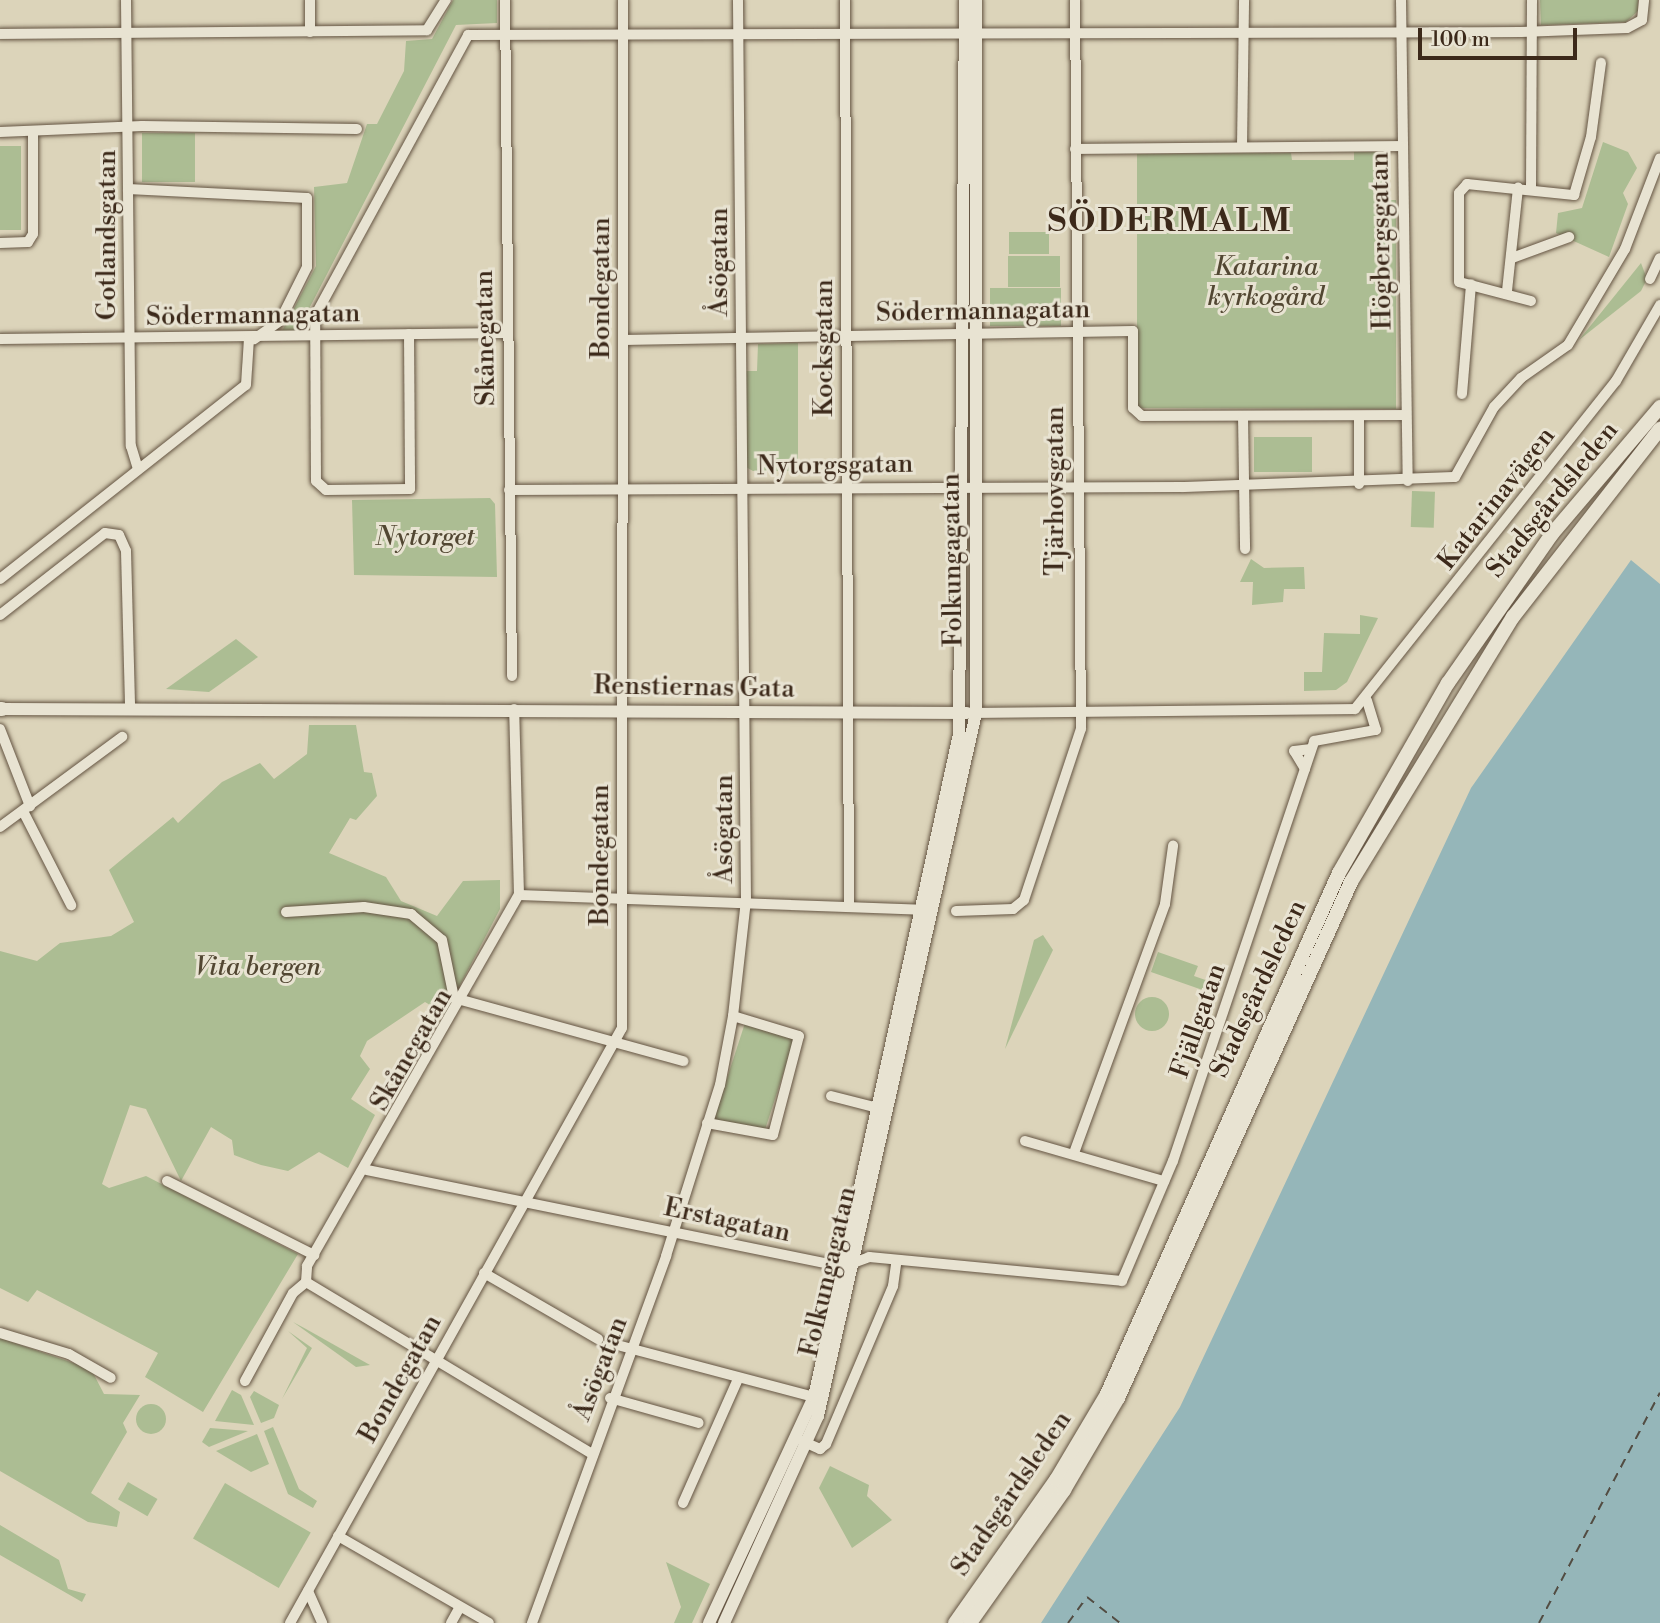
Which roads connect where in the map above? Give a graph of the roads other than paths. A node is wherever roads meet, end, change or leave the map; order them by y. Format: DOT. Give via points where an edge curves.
graph roads {
  1 [pos="126,0"];
  2 [pos="310,0"];
  3 [pos="446,0"];
  4 [pos="505,0"];
  5 [pos="623,0"];
  6 [pos="738,0"];
  7 [pos="845,0"];
  8 [pos="965,0"];
  9 [pos="976,0"];
  10 [pos="1075,0"];
  11 [pos="1244,0"];
  12 [pos="1401,0"];
  13 [pos="1532,0"];
  14 [pos="1644,0"];
  15 [pos="1533,30"];
  16 [pos="845,31"];
  17 [pos="971,31"];
  18 [pos="310,32"];
  19 [pos="1077,33"];
  20 [pos="1244,33"];
  21 [pos="0,34"];
  22 [pos="127,34"];
  23 [pos="502,35"];
  24 [pos="623,36"];
  25 [pos="738,36"];
  26 [pos="1401,36"];
  27 [pos="1601,63"];
  28 [pos="128,128"];
  29 [pos="357,129"];
  30 [pos="0,132"];
  31 [pos="33,132"];
  32 [pos="1401,146"];
  33 [pos="1242,147"];
  34 [pos="1075,149"];
  35 [pos="1660,158"];
  36 [pos="1518,188"];
  37 [pos="1531,188"];
  38 [pos="128,189"];
  39 [pos="1569,237"];
  40 [pos="0,243"];
  41 [pos="1512,258"];
  42 [pos="1660,258"];
  43 [pos="1650,279"];
  44 [pos="1471,284"];
  45 [pos="1507,291"];
  46 [pos="1531,301"];
  47 [pos="1660,305"];
  48 [pos="1076,331"];
  49 [pos="507,333"];
  50 [pos="409,334"];
  51 [pos="971,334"];
  52 [pos="315,335"];
  53 [pos="846,336"];
  54 [pos="129,338"];
  55 [pos="739,338"];
  56 [pos="251,339"];
  57 [pos="0,340"];
  58 [pos="623,340"];
  59 [pos="1462,394"];
  60 [pos="1660,407"];
  61 [pos="1406,415"];
  62 [pos="1244,416"];
  63 [pos="1359,416"];
  64 [pos="1660,429"];
  65 [pos="138,469"];
  66 [pos="1408,481"];
  67 [pos="1359,484"];
  68 [pos="846,485"];
  69 [pos="1242,485"];
  70 [pos="970,486"];
  71 [pos="1078,487"];
  72 [pos="740,488"];
  73 [pos="622,489"];
  74 [pos="509,490"];
  75 [pos="1245,549"];
  76 [pos="0,579"];
  77 [pos="0,614"];
  78 [pos="512,676"];
  79 [pos="1367,700"];
  80 [pos="130,705"];
  81 [pos="1,706"];
  82 [pos="514,709"];
  83 [pos="622,709"];
  84 [pos="1355,709"];
  85 [pos="746,712"];
  86 [pos="848,713"];
  87 [pos="969,713"];
  88 [pos="1077,714"];
  89 [pos="0,729"];
  90 [pos="122,737"];
  91 [pos="1311,749"];
  92 [pos="1305,769"];
  93 [pos="1381,801"];
  94 [pos="26,808"];
  95 [pos="1396,810"];
  96 [pos="0,827"];
  97 [pos="1173,846"];
  98 [pos="519,895"];
  99 [pos="622,897"];
  100 [pos="746,901"];
  101 [pos="71,905"];
  102 [pos="849,905"];
  103 [pos="922,909"];
  104 [pos="956,911"];
  105 [pos="286,912"];
  106 [pos="463,1002"];
  107 [pos="733,1016"];
  108 [pos="615,1042"];
  109 [pos="683,1061"];
  110 [pos="831,1096"];
  111 [pos="885,1109"];
  112 [pos="707,1123"];
  113 [pos="1026,1141"];
  114 [pos="1073,1153"];
  115 [pos="367,1170"];
  116 [pos="167,1181"];
  117 [pos="1164,1181"];
  118 [pos="524,1200"];
  119 [pos="671,1231"];
  120 [pos="314,1255"];
  121 [pos="848,1264"];
  122 [pos="896,1264"];
  123 [pos="484,1273"];
  124 [pos="1122,1281"];
  125 [pos="306,1282"];
  126 [pos="0,1334"];
  127 [pos="598,1339"];
  128 [pos="624,1347"];
  129 [pos="435,1362"];
  130 [pos="111,1378"];
  131 [pos="738,1379"];
  132 [pos="245,1381"];
  133 [pos="610,1398"];
  134 [pos="818,1398"];
  135 [pos="699,1423"];
  136 [pos="802,1441"];
  137 [pos="592,1454"];
  138 [pos="683,1503"];
  139 [pos="338,1536"];
  140 [pos="308,1591"];
  141 [pos="460,1607"];
  142 [pos="290,1623"];
  143 [pos="322,1623"];
  144 [pos="450,1623"];
  145 [pos="489,1623"];
  146 [pos="532,1623"];
  147 [pos="709,1623"];
  148 [pos="724,1623"];
  149 [pos="954,1623"];
  150 [pos="970,1623"];
  1 -- 22 [label="street, Gotlandsgatan"];
  2 -- 18 [label="street"];
  3 -- 18 [label="street" via="427,30"];
  4 -- 23 [label="street, Skånegatan"];
  5 -- 24 [label="street, Bondegatan"];
  6 -- 25 [label="street, Åsögatan"];
  7 -- 16 [label="street, Kocksgatan"];
  8 -- 17 [label="street, Folkungagatan"];
  9 -- 17 [label="street, Folkungagatan"];
  10 -- 19 [label="street, Tjärhovsgatan"];
  11 -- 20 [label="street"];
  12 -- 26 [label="street, Högbergsgatan"];
  13 -- 15 [label="street"];
  14 -- 15 [label="street" via="1642,20 1627,28"];
  15 -- 26 [label="street"];
  15 -- 37 [label="street"];
  16 -- 17 [label="street"];
  16 -- 25 [label="street"];
  16 -- 53 [label="street, Kocksgatan"];
  17 -- 19 [label="street"];
  17 -- 51 [label="street, Folkungagatan"];
  18 -- 22 [label="street"];
  19 -- 20 [label="street"];
  19 -- 34 [label="street, Tjärhovsgatan"];
  20 -- 26 [label="street"];
  20 -- 33 [label="street"];
  21 -- 22 [label="street"];
  22 -- 28 [label="street, Gotlandsgatan"];
  23 -- 24 [label="street"];
  23 -- 49 [label="street, Skånegatan"];
  23 -- 52 [label="street" via="462,38 315,316"];
  24 -- 25 [label="street"];
  24 -- 58 [label="street, Bondegatan"];
  25 -- 55 [label="street, Åsögatan"];
  26 -- 32 [label="street, Högbergsgatan"];
  27 -- 37 [label="street" via="1577,191 1568,195"];
  28 -- 29 [label="street"];
  28 -- 31 [label="street"];
  28 -- 38 [label="street, Gotlandsgatan"];
  30 -- 31 [label="street"];
  31 -- 40 [label="street" via="33,234 28,242"];
  32 -- 33 [label="street"];
  32 -- 61 [label="street, Högbergsgatan"];
  33 -- 34 [label="street"];
  34 -- 48 [label="street, Tjärhovsgatan"];
  35 -- 66 [label="street, Nytorgsgatan" via="1625,249 1568,345 1521,378 1494,407 1455,477"];
  36 -- 37 [label="street"];
  36 -- 41 [label="street"];
  36 -- 44 [label="street" via="1461,186 1459,282"];
  38 -- 54 [label="street, Gotlandsgatan"];
  38 -- 56 [label="street" via="307,198 307,267 280,321"];
  39 -- 41 [label="street"];
  41 -- 45 [label="street"];
  42 -- 43 [label="street"];
  44 -- 45 [label="street"];
  44 -- 59 [label="street"];
  45 -- 46 [label="street"];
  47 -- 79 [label="street, Katarinavägen" via="1616,381"];
  48 -- 51 [label="street, Södermannagatan"];
  48 -- 62 [label="street, Södermannagatan" via="1133,331 1136,414"];
  48 -- 71 [label="street, Tjärhovsgatan"];
  49 -- 50 [label="street, Södermannagatan"];
  49 -- 74 [label="street, Skånegatan"];
  50 -- 52 [label="street, Södermannagatan"];
  50 -- 52 [label="street" via="410,489 319,486"];
  51 -- 53 [label="street, Södermannagatan"];
  51 -- 70 [label="street, Folkungagatan"];
  52 -- 56 [label="street, Södermannagatan"];
  53 -- 55 [label="street, Södermannagatan"];
  53 -- 68 [label="street, Kocksgatan"];
  54 -- 56 [label="street, Södermannagatan"];
  54 -- 57 [label="street, Södermannagatan"];
  54 -- 65 [label="street, Gotlandsgatan" via="131,446"];
  55 -- 58 [label="street, Södermannagatan"];
  55 -- 72 [label="street, Åsögatan"];
  56 -- 65 [label="street" via="246,385"];
  58 -- 73 [label="street, Bondegatan"];
  60 -- 93 [label="main road, Stadsgårdsleden" via="1500,603"];
  61 -- 63 [label="street"];
  61 -- 66 [label="street, Högbergsgatan"];
  62 -- 63 [label="street"];
  62 -- 69 [label="street"];
  63 -- 67 [label="street"];
  64 -- 95 [label="main road, Stadsgårdsleden" via="1513,617"];
  65 -- 76 [label="street"];
  66 -- 67 [label="street, Nytorgsgatan"];
  67 -- 69 [label="street, Nytorgsgatan"];
  68 -- 70 [label="street, Nytorgsgatan"];
  68 -- 72 [label="street, Nytorgsgatan"];
  68 -- 86 [label="street, Kocksgatan"];
  69 -- 71 [label="street, Nytorgsgatan"];
  69 -- 75 [label="street"];
  70 -- 71 [label="street, Nytorgsgatan"];
  70 -- 87 [label="street, Folkungagatan"];
  71 -- 88 [label="street, Tjärhovsgatan"];
  72 -- 73 [label="street, Nytorgsgatan"];
  72 -- 85 [label="street, Åsögatan"];
  73 -- 74 [label="street, Nytorgsgatan"];
  73 -- 83 [label="street, Bondegatan"];
  74 -- 78 [label="street, Skånegatan"];
  77 -- 80 [label="street" via="105,533 119,535 126,551"];
  79 -- 84 [label="street, Katarinavägen"];
  79 -- 91 [label="street" via="1376,730 1318,738"];
  80 -- 81 [label="street, Renstiernas Gata"];
  80 -- 82 [label="street, Renstiernas Gata"];
  82 -- 83 [label="street, Renstiernas Gata"];
  82 -- 98 [label="street, Skånegatan"];
  83 -- 85 [label="street, Renstiernas Gata"];
  83 -- 99 [label="street, Bondegatan"];
  84 -- 88 [label="street, Renstiernas Gata"];
  85 -- 86 [label="street, Renstiernas Gata"];
  85 -- 100 [label="street, Åsögatan"];
  86 -- 87 [label="street, Renstiernas Gata"];
  86 -- 102 [label="street, Kocksgatan"];
  87 -- 88 [label="street, Renstiernas Gata"];
  87 -- 103 [label="street, Folkungagatan"];
  87 -- 111 [label="street, Folkungagatan"];
  88 -- 104 [label="street, Tjärhovsgatan" via="1081,729 1024,900 1013,909"];
  89 -- 94 [label="street"];
  90 -- 94 [label="street"];
  91 -- 92 [label="street, Fjällgatan"];
  91 -- 92 [label="street, Fjällgatan" via="1294,751"];
  92 -- 117 [label="street, Fjällgatan"];
  93 -- 95 [label="main road"];
  93 -- 149 [label="main road, Stadsgårdsleden" via="1339,873 1260,1041 1107,1394 1056,1480"];
  94 -- 96 [label="street"];
  94 -- 101 [label="street"];
  95 -- 150 [label="main road, Stadsgårdsleden" via="1351,882 1113,1408"];
  97 -- 114 [label="street" via="1165,904"];
  98 -- 99 [label="street"];
  98 -- 106 [label="street, Skånegatan"];
  99 -- 100 [label="street"];
  99 -- 108 [label="street, Bondegatan" via="624,1019"];
  100 -- 102 [label="street"];
  100 -- 107 [label="street, Åsögatan"];
  102 -- 103 [label="street"];
  103 -- 111 [label="street, Folkungagatan"];
  105 -- 106 [label="street" via="364,907 419,918 442,940 450,993"];
  106 -- 108 [label="street"];
  106 -- 115 [label="street, Skånegatan"];
  107 -- 112 [label="street, Åsögatan"];
  107 -- 112 [label="street" via="799,1036 774,1135"];
  108 -- 109 [label="street"];
  108 -- 118 [label="street, Bondegatan"];
  110 -- 111 [label="street"];
  111 -- 121 [label="street, Folkungagatan"];
  112 -- 119 [label="street, Åsögatan"];
  113 -- 114 [label="street"];
  114 -- 117 [label="street"];
  115 -- 118 [label="street, Erstagatan"];
  115 -- 120 [label="street, Skånegatan"];
  116 -- 120 [label="street"];
  117 -- 124 [label="street, Fjällgatan"];
  118 -- 119 [label="street, Erstagatan"];
  118 -- 123 [label="street, Bondegatan"];
  119 -- 121 [label="street, Erstagatan"];
  119 -- 128 [label="street, Åsögatan"];
  120 -- 125 [label="street, Skånegatan"];
  121 -- 122 [label="street, Erstagatan" via="869,1257"];
  121 -- 134 [label="street, Folkungagatan"];
  122 -- 124 [label="street, Erstagatan"];
  122 -- 136 [label="street, Folkungagatan" via="893,1286 826,1444"];
  123 -- 127 [label="street"];
  123 -- 129 [label="street, Bondegatan"];
  125 -- 129 [label="street"];
  125 -- 132 [label="street, Skånegatan" via="293,1293"];
  126 -- 130 [label="street" via="79,1358"];
  128 -- 131 [label="street"];
  128 -- 133 [label="street, Åsögatan"];
  129 -- 137 [label="street"];
  129 -- 139 [label="street, Bondegatan"];
  131 -- 134 [label="street"];
  131 -- 138 [label="street"];
  133 -- 135 [label="street"];
  133 -- 137 [label="street, Åsögatan"];
  134 -- 136 [label="street, Folkungagatan"];
  136 -- 147 [label="street, Folkungagatan"];
  136 -- 148 [label="street, Folkungagatan"];
  137 -- 146 [label="street, Åsögatan"];
  139 -- 140 [label="street, Bondegatan"];
  139 -- 141 [label="street"];
  140 -- 142 [label="street, Bondegatan"];
  140 -- 143 [label="street"];
  141 -- 144 [label="street"];
  141 -- 145 [label="street"];
}
